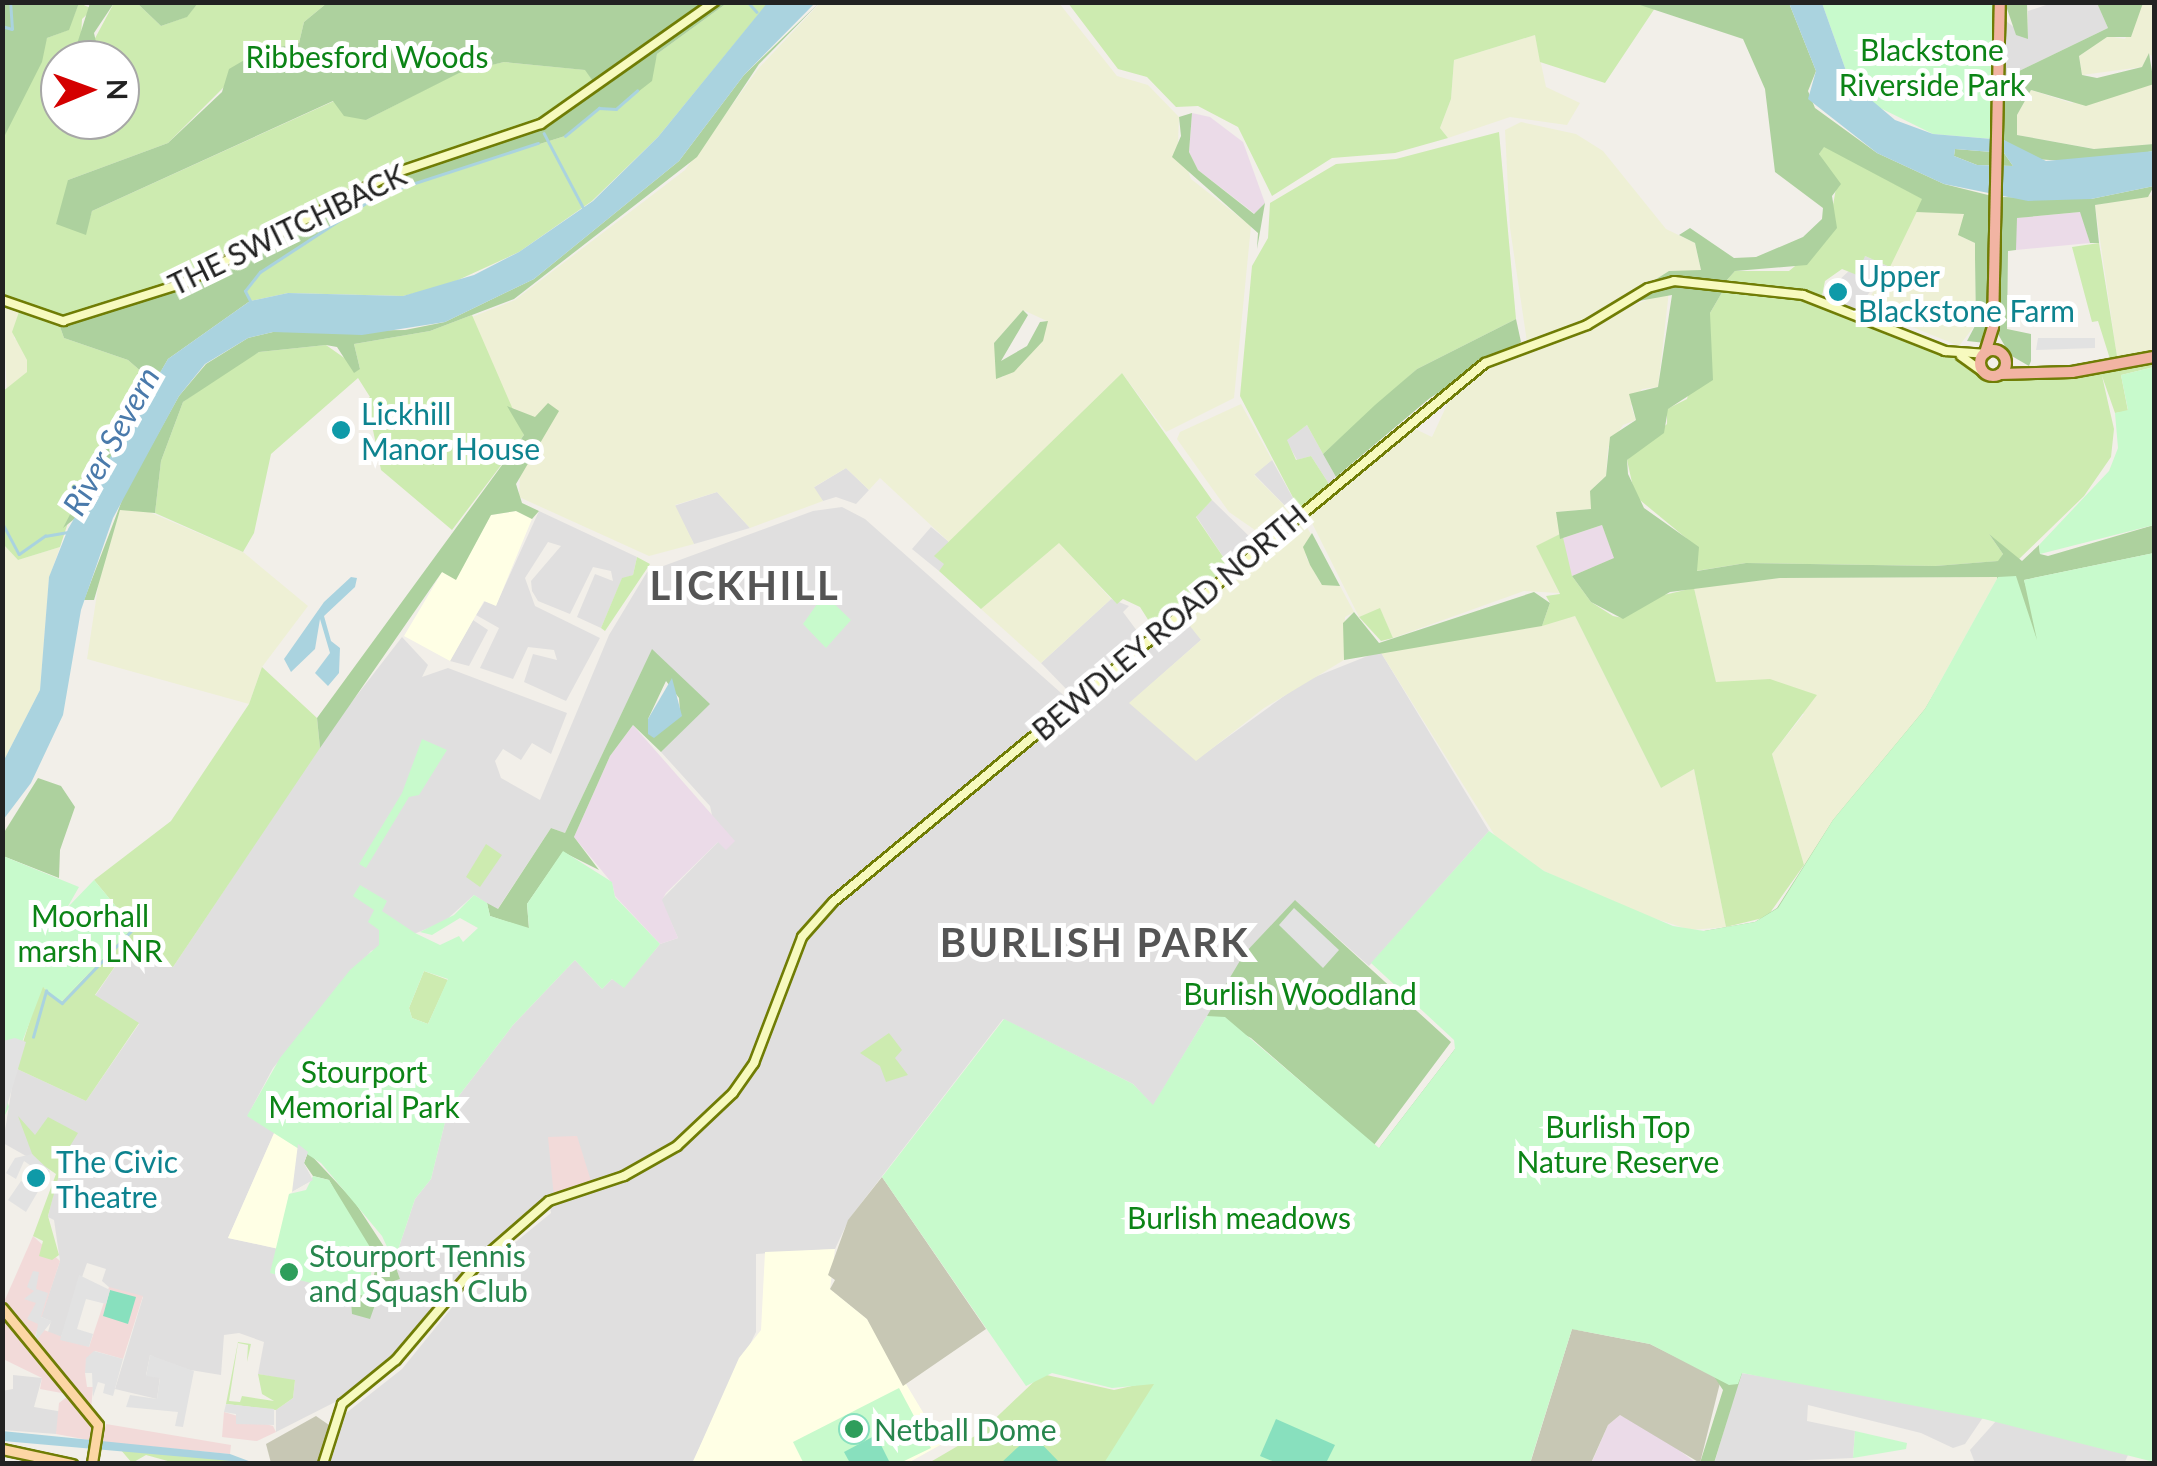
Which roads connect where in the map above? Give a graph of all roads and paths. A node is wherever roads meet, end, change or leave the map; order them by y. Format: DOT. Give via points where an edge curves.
graph roads {
  1 [pos="714,2"];
  2 [pos="2000,2"];
  3 [pos="2,300"];
  4 [pos="1993,327"];
  5 [pos="1984,353"];
  6 [pos="1958,354"];
  7 [pos="2002,354"];
  8 [pos="2154,357"];
  9 [pos="2034,370"];
  10 [pos="1982,371"];
  11 [pos="2000,374"];
  12 [pos="3,1309"];
  13 [pos="2,1450"];
  14 [pos="94,1451"];
  15 [pos="72,1464"];
  16 [pos="323,1464"];
  1 -- 3 [label="main road, THE SWITCHBACK" via="541,124 392,174 184,284 66,321"];
  2 -- 4 [label="highway"];
  4 -- 5 [label="highway"];
  4 -- 7 [label="highway"];
  5 -- 6 [label="main road"];
  5 -- 7 [label="highway"];
  5 -- 10 [label="highway"];
  6 -- 10 [label="main road"];
  6 -- 16 [label="main road, BEWDLEY ROAD NORTH" via="1804,295 1674,282 1648,288 1586,325 1497,355 844,894 802,937 754,1063 715,1113 650,1164 542,1206 462,1278 396,1360 349,1395 334,1417"];
  7 -- 9 [label="highway"];
  7 -- 11 [label="highway"];
  8 -- 9 [label="highway" via="2072,372"];
  9 -- 11 [label="highway"];
  10 -- 11 [label="highway"];
  12 -- 14 [label="main road" via="96,1421"];
  13 -- 15 [label="main road"];
}
